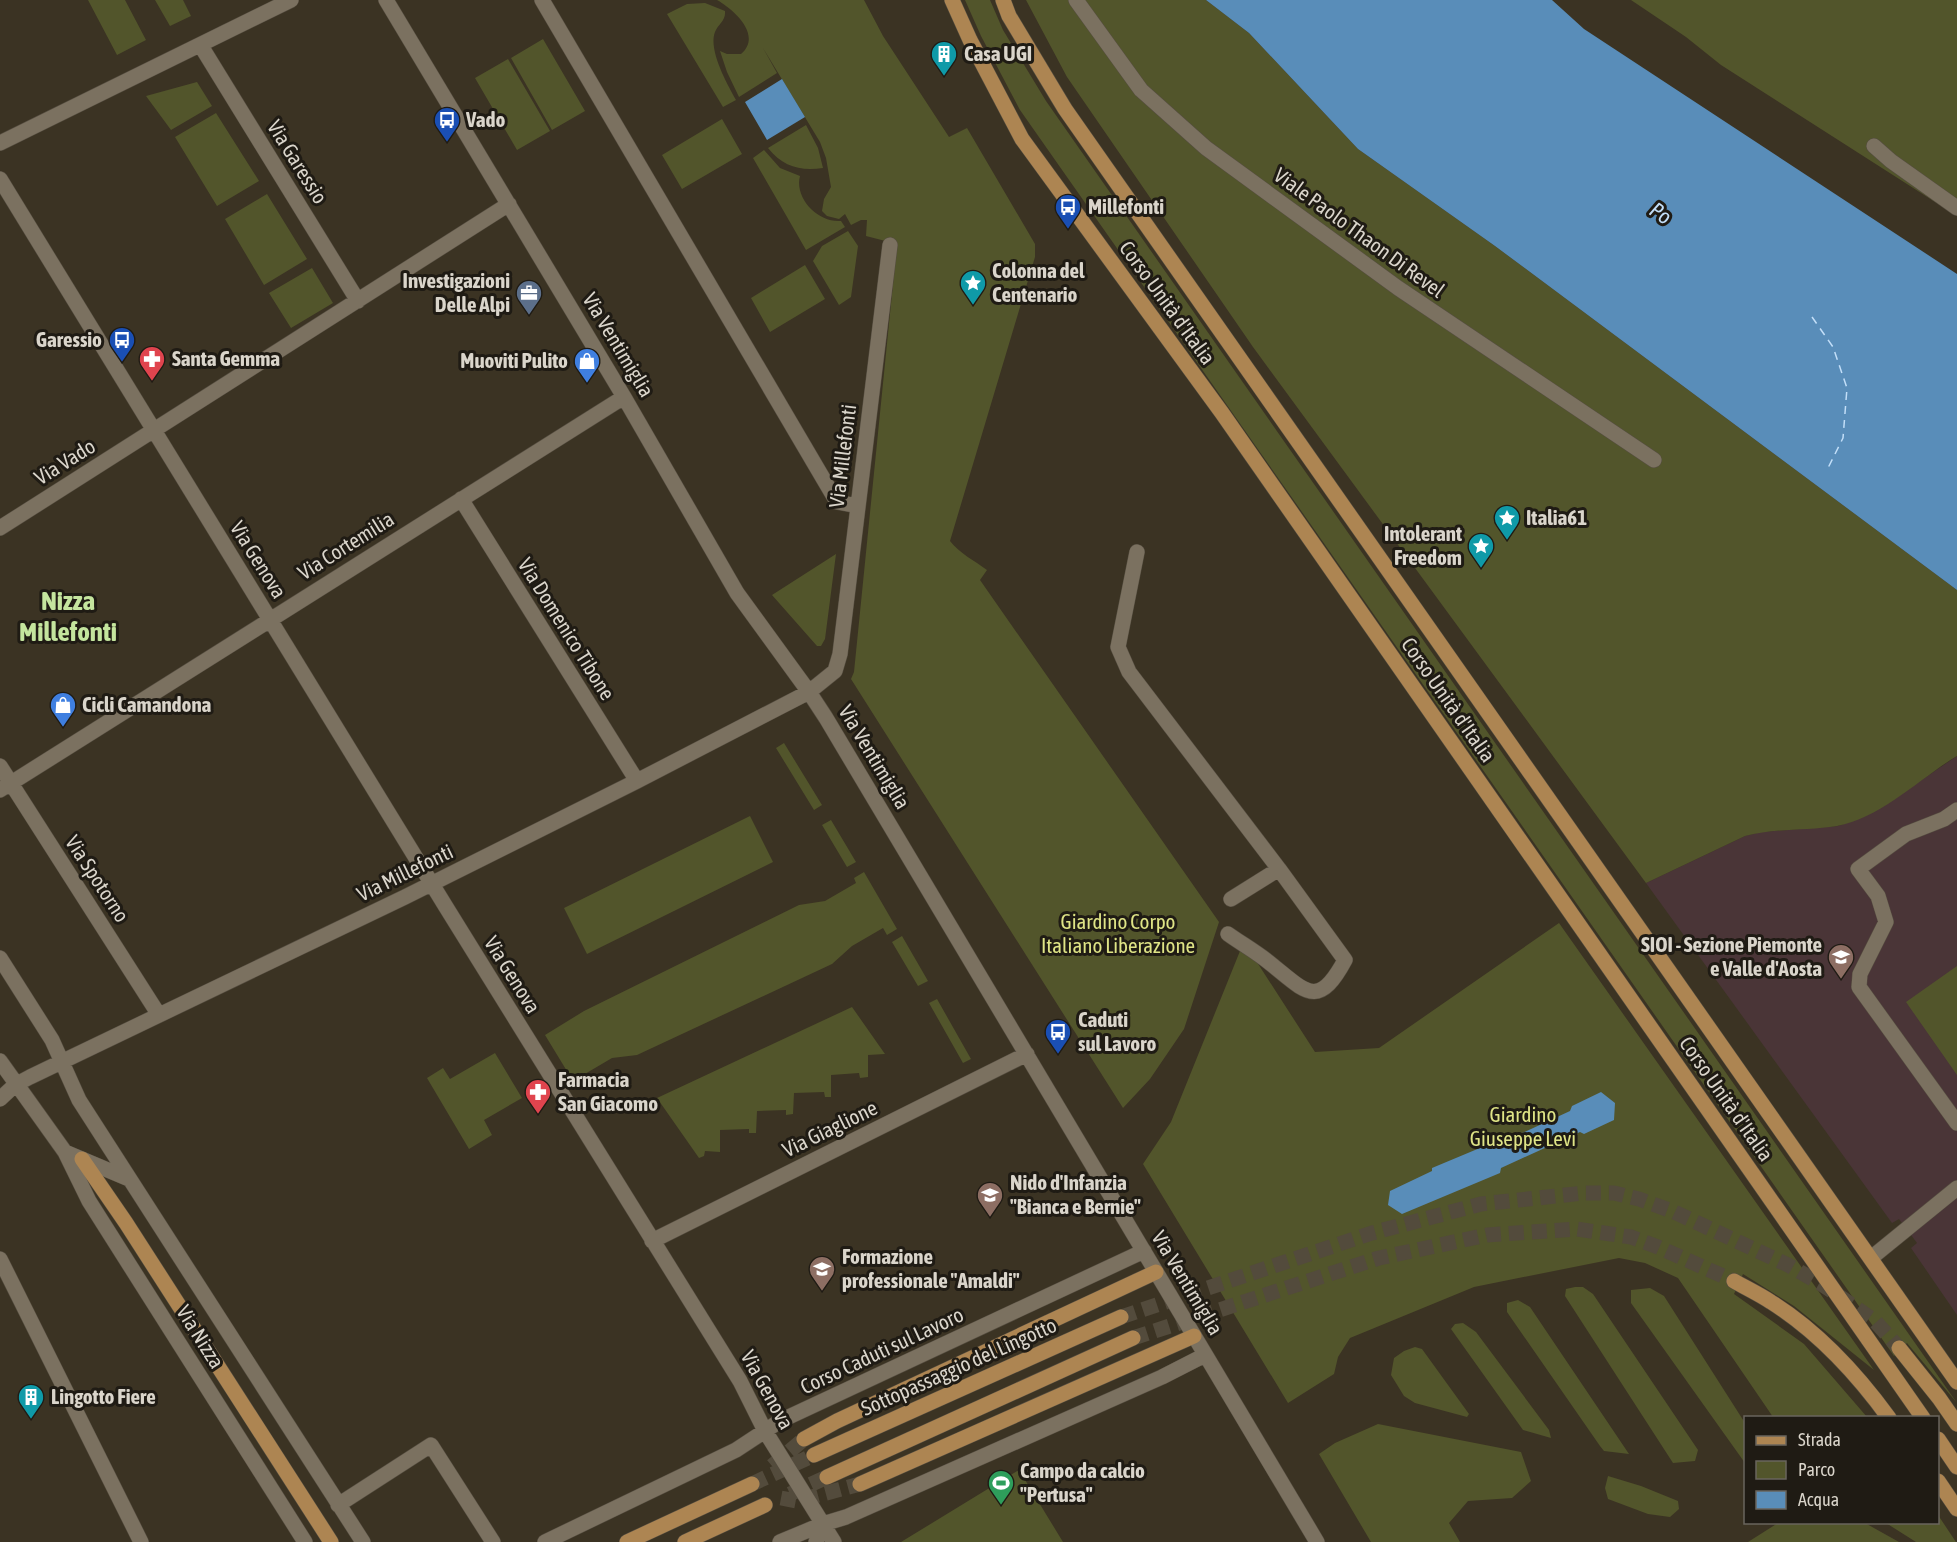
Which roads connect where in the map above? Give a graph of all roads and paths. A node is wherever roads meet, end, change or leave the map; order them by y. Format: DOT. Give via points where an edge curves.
graph roads {
  1 [pos="291,0"];
  2 [pos="386,0"];
  3 [pos="542,0"];
  4 [pos="952,0"];
  5 [pos="1003,0"];
  6 [pos="1076,0"];
  7 [pos="201,46"];
  8 [pos="0,143"];
  9 [pos="1874,146"];
  10 [pos="0,179"];
  11 [pos="509,204"];
  12 [pos="1957,208"];
  13 [pos="890,246"];
  14 [pos="358,301"];
  15 [pos="624,397"];
  16 [pos="153,431"];
  17 [pos="1654,460"];
  18 [pos="461,499"];
  19 [pos="858,506"];
  20 [pos="0,528"];
  21 [pos="1137,552"];
  22 [pos="270,619"];
  23 [pos="809,692"];
  24 [pos="0,766"];
  25 [pos="637,782"];
  26 [pos="6,786"];
  27 [pos="1957,810"];
  28 [pos="1279,869"];
  29 [pos="432,883"];
  30 [pos="1231,899"];
  31 [pos="1228,934"];
  32 [pos="0,958"];
  33 [pos="159,1015"];
  34 [pos="1027,1054"];
  35 [pos="0,1061"];
  36 [pos="62,1062"];
  37 [pos="8,1086"];
  38 [pos="0,1099"];
  39 [pos="1957,1123"];
  40 [pos="65,1152"];
  41 [pos="82,1159"];
  42 [pos="129,1179"];
  43 [pos="1957,1188"];
  44 [pos="652,1241"];
  45 [pos="1144,1251"];
  46 [pos="1871,1258"];
  47 [pos="0,1259"];
  48 [pos="1156,1272"];
  49 [pos="1734,1281"];
  50 [pos="1121,1317"];
  51 [pos="1194,1336"];
  52 [pos="1133,1338"];
  53 [pos="1899,1348"];
  54 [pos="1205,1356"];
  55 [pos="1957,1382"];
  56 [pos="1887,1416"];
  57 [pos="1922,1416"];
  58 [pos="1957,1424"];
  59 [pos="765,1431"];
  60 [pos="804,1439"];
  61 [pos="1939,1440"];
  62 [pos="814,1455"];
  63 [pos="1957,1467"];
  64 [pos="827,1477"];
  65 [pos="1939,1482"];
  66 [pos="752,1484"];
  67 [pos="860,1484"];
  68 [pos="338,1505"];
  69 [pos="765,1505"];
  70 [pos="1957,1509"];
  71 [pos="823,1524"];
  72 [pos="141,1542"];
  73 [pos="305,1542"];
  74 [pos="331,1542"];
  75 [pos="363,1542"];
  76 [pos="494,1542"];
  77 [pos="545,1542"];
  78 [pos="627,1542"];
  79 [pos="685,1542"];
  80 [pos="780,1542"];
  81 [pos="816,1542"];
  82 [pos="834,1542"];
  83 [pos="1317,1542"];
  1 -- 7 [label="street"];
  2 -- 11 [label="street, Via Ventimiglia"];
  3 -- 19 [label="street" via="837,502"];
  4 -- 57 [label="main road, Corso Unità d'Italia" via="1022,139 1222,413"];
  5 -- 46 [label="main road, Corso Unità d'Italia" via="1065,109"];
  6 -- 17 [label="street, Viale Paolo Thaon Di Revel" via="1141,90 1206,148 1398,288"];
  7 -- 8 [label="street"];
  7 -- 14 [label="street, Via Garessio"];
  9 -- 12 [label="street"];
  10 -- 16 [label="street, Via Genova"];
  11 -- 14 [label="street"];
  11 -- 15 [label="street, Via Ventimiglia"];
  13 -- 19 [label="street, Via Millefonti"];
  14 -- 16 [label="street"];
  15 -- 18 [label="street, Via Cortemilia"];
  15 -- 23 [label="street, Via Ventimiglia" via="737,593"];
  16 -- 20 [label="street, Via Vado"];
  16 -- 22 [label="street, Via Genova"];
  18 -- 22 [label="street, Via Cortemilia"];
  18 -- 25 [label="street, Via Domenico Tibone"];
  19 -- 23 [label="street, Via Millefonti" via="840,654 835,671"];
  21 -- 28 [label="street" via="1118,647 1129,672"];
  22 -- 26 [label="street, Via Cortemilia"];
  22 -- 29 [label="street, Via Genova"];
  23 -- 25 [label="street, Via Millefonti"];
  23 -- 34 [label="street, Via Ventimiglia"];
  24 -- 26 [label="street, Via Spotorno"];
  25 -- 29 [label="street, Via Millefonti"];
  26 -- 33 [label="street, Via Spotorno"];
  27 -- 39 [label="street" via="1906,834 1858,869 1878,896 1886,922 1860,974 1860,987"];
  28 -- 30 [label="street"];
  28 -- 31 [label="street" via="1345,960 1336,978 1314,993 1298,987 1270,962"];
  29 -- 33 [label="street, Via Millefonti"];
  29 -- 44 [label="street, Via Genova"];
  32 -- 36 [label="street, Via Nizza"];
  33 -- 36 [label="street, Via Millefonti"];
  34 -- 44 [label="street, Via Giaglione"];
  34 -- 45 [label="street, Via Ventimiglia"];
  35 -- 37 [label="street, Via Nizza"];
  36 -- 37 [label="street, Via Millefonti"];
  36 -- 42 [label="street, Via Nizza" via="79,1100"];
  37 -- 38 [label="street, Via Millefonti"];
  37 -- 40 [label="street, Via Nizza"];
  40 -- 41 [label="street"];
  40 -- 73 [label="street, Via Nizza" via="88,1201"];
  41 -- 42 [label="street"];
  41 -- 74 [label="main road"];
  42 -- 68 [label="street, Via Nizza"];
  43 -- 46 [label="street"];
  44 -- 59 [label="street, Via Genova" via="740,1381"];
  45 -- 48 [label="street, Via Ventimiglia"];
  45 -- 59 [label="street, Corso Caduti sul Lavoro"];
  46 -- 55 [label="main road, Corso Unità d'Italia"];
  47 -- 72 [label="street"];
  48 -- 51 [label="street, Via Ventimiglia"];
  48 -- 60 [label="main road"];
  49 -- 56 [label="main road" via="1771,1302 1814,1335"];
  50 -- 62 [label="main road, Sottopassaggio del Lingotto"];
  51 -- 54 [label="street, Via Ventimiglia"];
  51 -- 67 [label="main road"];
  52 -- 64 [label="main road"];
  53 -- 58 [label="main road"];
  54 -- 71 [label="street" via="857,1513"];
  54 -- 83 [label="street, Via Ventimiglia"];
  59 -- 71 [label="street, Via Genova"];
  59 -- 77 [label="street, Corso Caduti sul Lavoro" via="736,1450"];
  61 -- 63 [label="main road"];
  65 -- 70 [label="main road"];
  66 -- 78 [label="main road"];
  68 -- 75 [label="street, Via Nizza"];
  68 -- 76 [label="street" via="431,1444"];
  69 -- 79 [label="main road"];
  71 -- 80 [label="street"];
  71 -- 81 [label="street"];
  71 -- 82 [label="street, Via Genova"];
}
